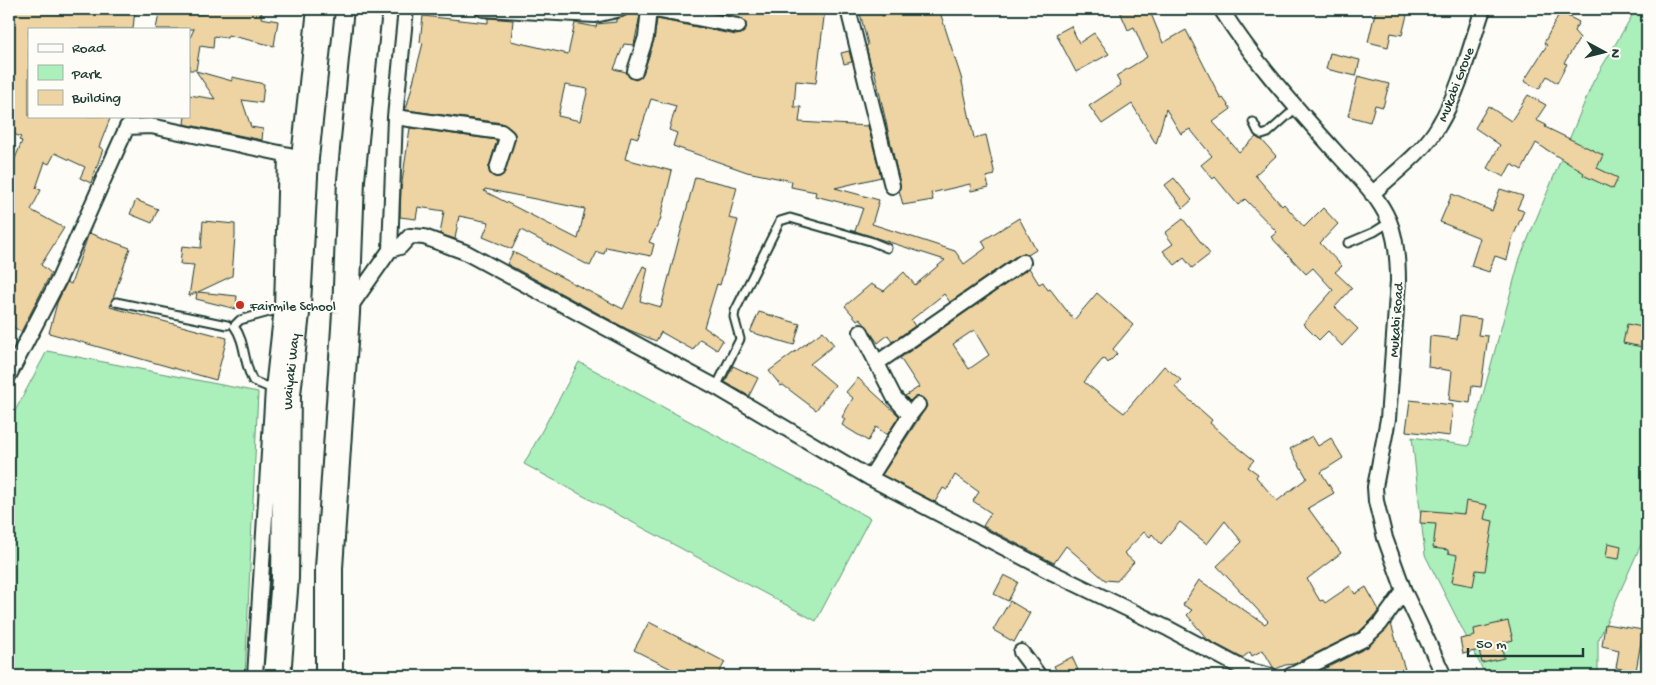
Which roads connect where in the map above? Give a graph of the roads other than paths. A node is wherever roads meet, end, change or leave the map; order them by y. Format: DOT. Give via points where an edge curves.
graph roads {
  1 [pos="321,9"];
  2 [pos="368,9"];
  3 [pos="406,9"];
  4 [pos="483,9"];
  5 [pos="621,9"];
  6 [pos="649,9"];
  7 [pos="848,9"];
  8 [pos="1221,9"];
  9 [pos="1482,9"];
  10 [pos="738,26"];
  11 [pos="635,72"];
  12 [pos="1296,108"];
  13 [pos="394,117"];
  14 [pos="1253,122"];
  15 [pos="295,157"];
  16 [pos="497,169"];
  17 [pos="892,186"];
  18 [pos="1372,194"];
  19 [pos="1390,222"];
  20 [pos="1348,243"];
  21 [pos="887,248"];
  22 [pos="390,250"];
  23 [pos="1023,262"];
  24 [pos="116,302"];
  25 [pos="289,306"];
  26 [pos="346,313"];
  27 [pos="228,325"];
  28 [pos="861,332"];
  29 [pos="876,363"];
  30 [pos="9,375"];
  31 [pos="716,387"];
  32 [pos="280,392"];
  33 [pos="870,478"];
  34 [pos="1404,591"];
  35 [pos="1021,652"];
  36 [pos="255,676"];
  37 [pos="277,676"];
  38 [pos="330,676"];
  39 [pos="1039,676"];
  40 [pos="1271,676"];
  41 [pos="1290,676"];
  42 [pos="1444,676"];
  1 -- 15 [label="highway, Waiyaki Way"];
  2 -- 26 [label="highway" via="351,180"];
  3 -- 13 [label="street"];
  4 -- 5 [label="street" via="595,15"];
  6 -- 10 [label="street"];
  6 -- 11 [label="street" via="646,37"];
  7 -- 17 [label="street"];
  8 -- 12 [label="street, Mukabi Road" via="1238,36"];
  9 -- 18 [label="street, Mukabi Grove" via="1454,94 1439,125 1425,144"];
  12 -- 14 [label="lane" via="1262,135"];
  12 -- 18 [label="street, Mukabi Road"];
  13 -- 16 [label="street" via="501,132 506,141"];
  13 -- 22 [label="street"];
  15 -- 25 [label="highway, Waiyaki Way"];
  15 -- 30 [label="street" via="152,126 127,127 58,279"];
  18 -- 19 [label="street, Mukabi Road"];
  19 -- 20 [label="lane"];
  19 -- 34 [label="street, Mukabi Road" via="1398,260 1398,281 1388,419 1375,487 1386,538"];
  21 -- 31 [label="lane" via="790,218 780,221 735,311 740,339"];
  22 -- 26 [label="street"];
  22 -- 31 [label="street" via="400,247 410,236 424,237 465,252"];
  23 -- 29 [label="street"];
  24 -- 27 [label="lane"];
  25 -- 32 [label="highway, Waiyaki Way"];
  25 -- 32 [label="lane" via="240,320 234,326 241,336 243,354 253,381"];
  26 -- 38 [label="highway" via="329,568"];
  28 -- 29 [label="street"];
  29 -- 33 [label="street" via="894,398 914,410"];
  31 -- 33 [label="street"];
  32 -- 36 [label="street"];
  32 -- 37 [label="highway, Waiyaki Way" via="284,578"];
  33 -- 40 [label="street" via="1246,670"];
  34 -- 41 [label="street" via="1380,624 1364,639"];
  34 -- 42 [label="street, Mukabi Road"];
  35 -- 39 [label="street"];
}
